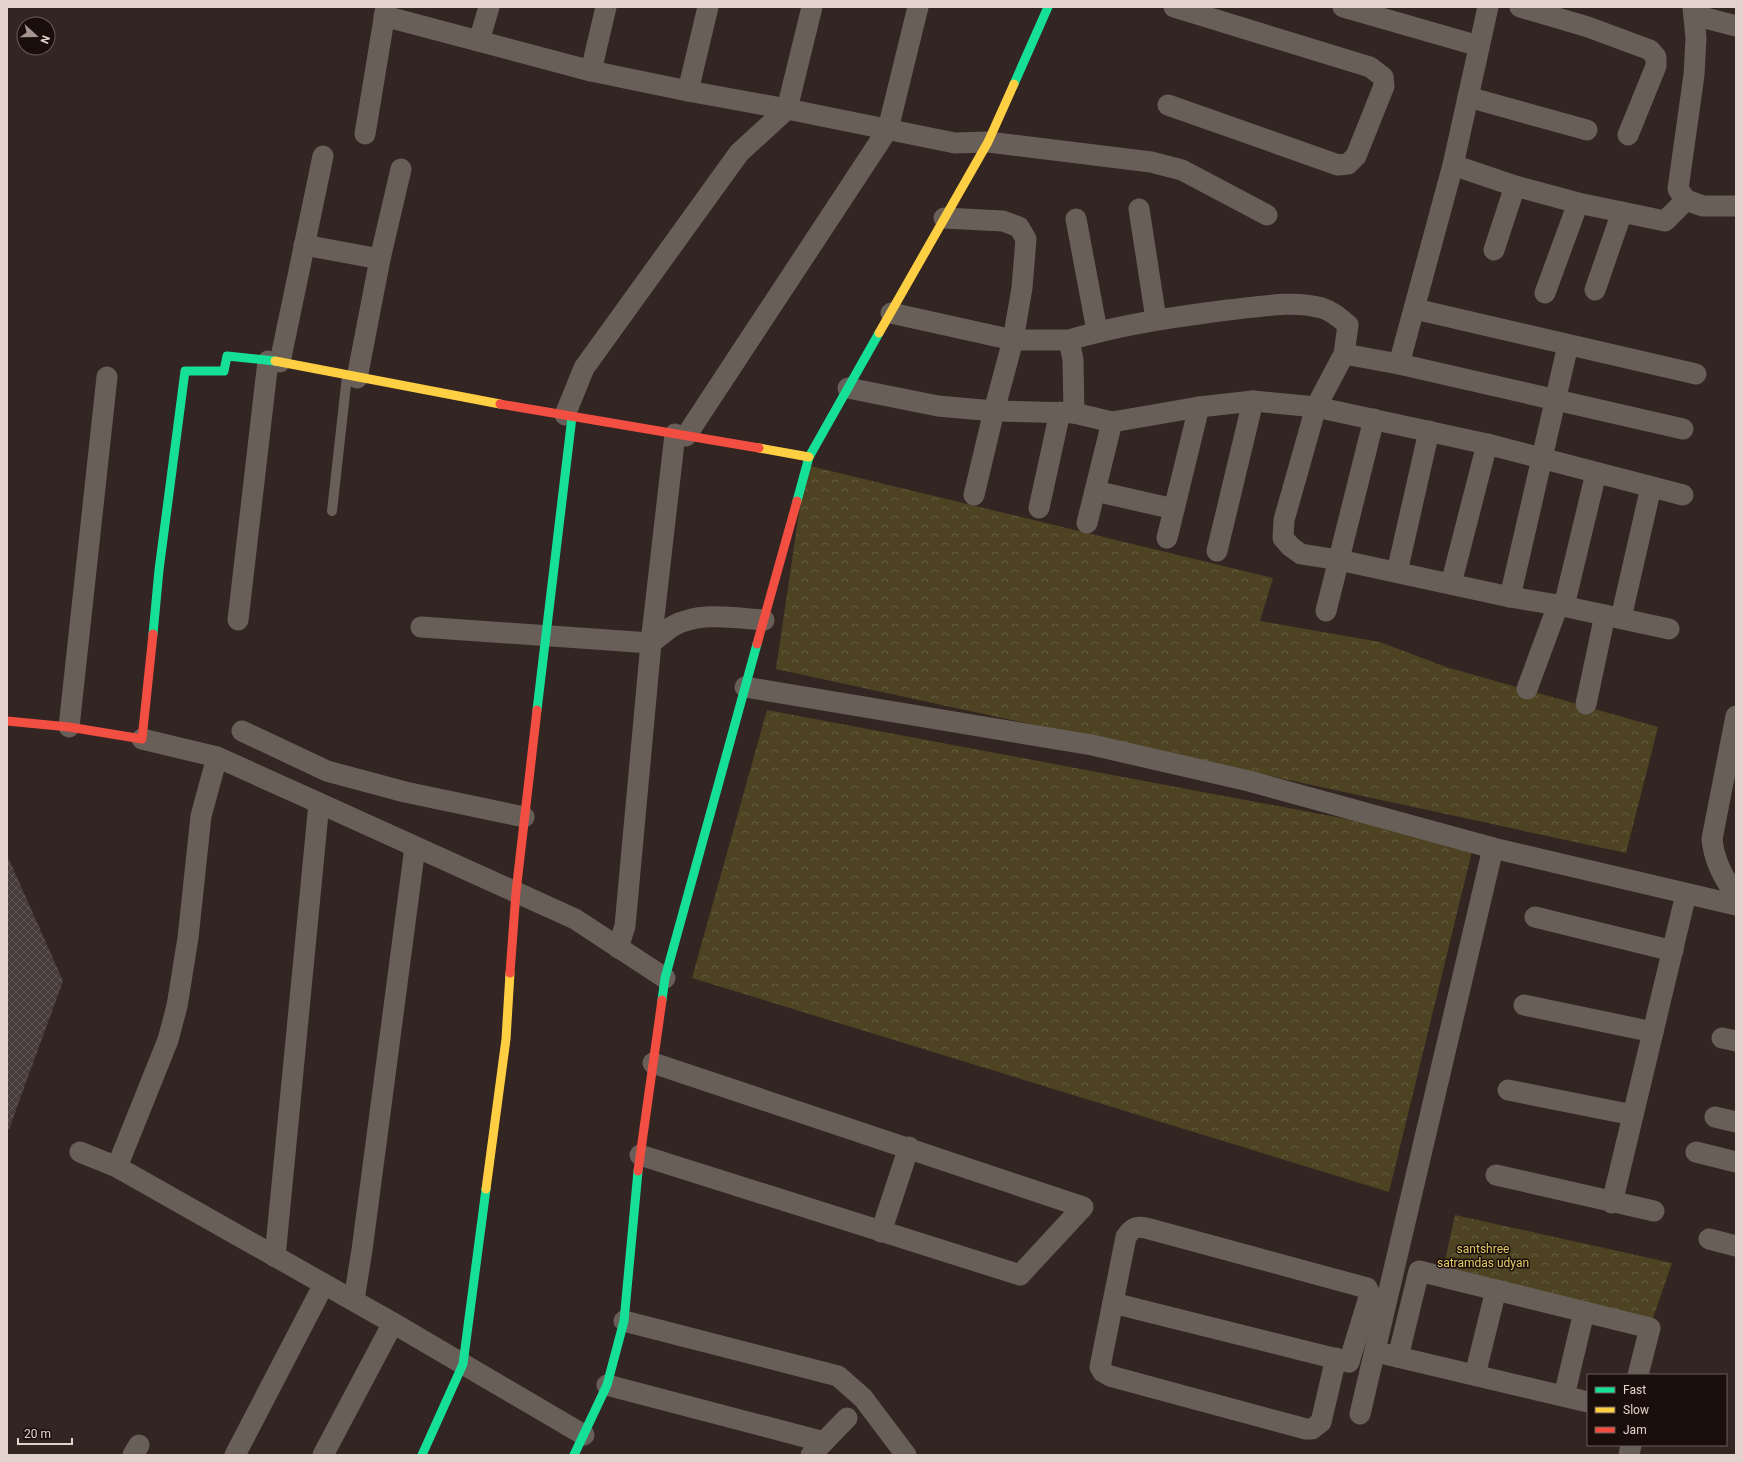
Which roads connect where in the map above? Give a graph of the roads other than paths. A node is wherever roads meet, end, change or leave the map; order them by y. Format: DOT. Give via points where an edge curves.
graph roads {
  1 [pos="489,7"];
  2 [pos="606,7"];
  3 [pos="708,7"];
  4 [pos="812,7"];
  5 [pos="918,7"];
  6 [pos="1048,7"];
  7 [pos="1174,7"];
  8 [pos="1343,7"];
  9 [pos="1488,7"];
  10 [pos="1520,7"];
  11 [pos="385,11"];
  12 [pos="1694,11"];
  13 [pos="1736,26"];
  14 [pos="479,41"];
  15 [pos="1479,46"];
  16 [pos="591,71"];
  17 [pos="688,91"];
  18 [pos="1468,96"];
  19 [pos="1168,105"];
  20 [pos="787,109"];
  21 [pos="888,129"];
  22 [pos="1587,130"];
  23 [pos="365,134"];
  24 [pos="1628,135"];
  25 [pos="988,142"];
  26 [pos="323,156"];
  27 [pos="1453,165"];
  28 [pos="401,169"];
  29 [pos="1515,186"];
  30 [pos="1686,200"];
  31 [pos="1578,203"];
  32 [pos="1736,206"];
  33 [pos="1139,209"];
  34 [pos="1622,212"];
  35 [pos="1267,215"];
  36 [pos="944,218"];
  37 [pos="1076,219"];
  38 [pos="304,245"];
  39 [pos="1494,250"];
  40 [pos="380,260"];
  41 [pos="1595,290"];
  42 [pos="1545,294"];
  43 [pos="1415,309"];
  44 [pos="890,313"];
  45 [pos="1156,319"];
  46 [pos="1097,331"];
  47 [pos="1014,340"];
  48 [pos="1070,340"];
  49 [pos="1568,345"];
  50 [pos="1344,354"];
  51 [pos="274,362"];
  52 [pos="1399,364"];
  53 [pos="1696,374"];
  54 [pos="107,377"];
  55 [pos="352,377"];
  56 [pos="848,388"];
  57 [pos="1554,400"];
  58 [pos="1253,401"];
  59 [pos="1199,407"];
  60 [pos="1316,407"];
  61 [pos="994,411"];
  62 [pos="1067,412"];
  63 [pos="568,416"];
  64 [pos="1374,419"];
  65 [pos="1112,422"];
  66 [pos="1683,429"];
  67 [pos="1429,431"];
  68 [pos="680,435"];
  69 [pos="1487,444"];
  70 [pos="809,457"];
  71 [pos="1541,458"];
  72 [pos="1596,473"];
  73 [pos="1651,487"];
  74 [pos="1095,491"];
  75 [pos="974,495"];
  76 [pos="1683,495"];
  77 [pos="1039,508"];
  78 [pos="1174,509"];
  79 [pos="332,511"];
  80 [pos="1087,523"];
  81 [pos="1168,538"];
  82 [pos="1217,551"];
  83 [pos="1339,560"];
  84 [pos="1397,572"];
  85 [pos="1451,584"];
  86 [pos="1510,596"];
  87 [pos="1561,606"];
  88 [pos="1326,611"];
  89 [pos="1613,617"];
  90 [pos="238,620"];
  91 [pos="764,620"];
  92 [pos="422,627"];
  93 [pos="1669,629"];
  94 [pos="545,636"];
  95 [pos="651,643"];
  96 [pos="745,687"];
  97 [pos="1527,689"];
  98 [pos="1586,704"];
  99 [pos="1736,716"];
  100 [pos="7,721"];
  101 [pos="69,727"];
  102 [pos="242,731"];
  103 [pos="142,739"];
  104 [pos="217,757"];
  105 [pos="319,803"];
  106 [pos="1727,803"];
  107 [pos="524,817"];
  108 [pos="415,847"];
  109 [pos="1493,848"];
  110 [pos="516,892"];
  111 [pos="1686,894"];
  112 [pos="1736,895"];
  113 [pos="1736,906"];
  114 [pos="1535,918"];
  115 [pos="618,948"];
  116 [pos="1673,950"];
  117 [pos="665,978"];
  118 [pos="1524,1005"];
  119 [pos="1653,1032"];
  120 [pos="653,1063"];
  121 [pos="1508,1090"];
  122 [pos="1633,1114"];
  123 [pos="1715,1117"];
  124 [pos="1736,1122"];
  125 [pos="908,1148"];
  126 [pos="80,1152"];
  127 [pos="1696,1152"];
  128 [pos="640,1155"];
  129 [pos="1736,1162"];
  130 [pos="118,1167"];
  131 [pos="1496,1175"];
  132 [pos="1612,1203"];
  133 [pos="1654,1211"];
  134 [pos="881,1232"];
  135 [pos="1709,1239"];
  136 [pos="1736,1246"];
  137 [pos="275,1257"];
  138 [pos="324,1284"];
  139 [pos="1496,1290"];
  140 [pos="354,1300"];
  141 [pos="1113,1303"];
  142 [pos="1584,1312"];
  143 [pos="624,1321"];
  144 [pos="393,1323"];
  145 [pos="1398,1357"];
  146 [pos="1342,1360"];
  147 [pos="1373,1360"];
  148 [pos="463,1364"];
  149 [pos="1638,1374"];
  150 [pos="1475,1375"];
  151 [pos="608,1385"];
  152 [pos="1564,1396"];
  153 [pos="1587,1402"];
  154 [pos="1360,1414"];
  155 [pos="847,1418"];
  156 [pos="584,1435"];
  157 [pos="818,1448"];
  158 [pos="235,1455"];
  159 [pos="323,1455"];
  160 [pos="422,1455"];
  161 [pos="574,1455"];
  162 [pos="906,1455"];
  1 -- 14 [label="street"];
  2 -- 16 [label="street"];
  3 -- 17 [label="street"];
  4 -- 20 [label="street"];
  5 -- 21 [label="street"];
  6 -- 25 [label="street"];
  7 -- 19 [label="street" via="1370,67 1383,77 1384,86 1356,156 1348,164 1338,165"];
  8 -- 15 [label="street"];
  9 -- 15 [label="street"];
  10 -- 24 [label="street" via="1588,27 1650,50 1656,57 1656,66"];
  11 -- 14 [label="street"];
  11 -- 23 [label="street"];
  12 -- 13 [label="street"];
  12 -- 30 [label="street" via="1694,75 1678,189"];
  14 -- 16 [label="street"];
  15 -- 18 [label="street"];
  16 -- 17 [label="street"];
  17 -- 20 [label="street"];
  18 -- 22 [label="street"];
  18 -- 27 [label="street"];
  20 -- 21 [label="street"];
  20 -- 63 [label="street" via="734,159 584,368"];
  21 -- 25 [label="street" via="955,143"];
  21 -- 68 [label="street"];
  25 -- 35 [label="street" via="1151,162 1182,170"];
  25 -- 36 [label="street"];
  26 -- 38 [label="street"];
  27 -- 29 [label="street"];
  27 -- 43 [label="street"];
  28 -- 40 [label="street"];
  29 -- 31 [label="street"];
  29 -- 39 [label="street"];
  30 -- 32 [label="street" via="1703,206"];
  30 -- 34 [label="street" via="1665,221"];
  31 -- 34 [label="street"];
  31 -- 42 [label="street"];
  33 -- 45 [label="street"];
  34 -- 41 [label="street"];
  36 -- 44 [label="street"];
  36 -- 47 [label="street" via="1003,222 1019,226 1026,239"];
  37 -- 46 [label="street"];
  38 -- 40 [label="street"];
  38 -- 51 [label="street"];
  40 -- 55 [label="street"];
  43 -- 49 [label="street"];
  43 -- 52 [label="street"];
  44 -- 47 [label="street"];
  44 -- 56 [label="street"];
  45 -- 46 [label="street"];
  45 -- 50 [label="street" via="1288,303 1323,309 1338,316 1348,325"];
  46 -- 48 [label="street"];
  47 -- 48 [label="street"];
  47 -- 61 [label="street"];
  48 -- 62 [label="street" via="1073,360"];
  49 -- 53 [label="street"];
  49 -- 57 [label="street"];
  50 -- 52 [label="street"];
  50 -- 60 [label="street"];
  51 -- 55 [label="street"];
  51 -- 90 [label="street"];
  51 -- 103 [label="street" via="227,356 224,371 185,371 159,570"];
  52 -- 57 [label="street"];
  54 -- 101 [label="street"];
  55 -- 63 [label="street"];
  55 -- 79 [label="lane"];
  56 -- 61 [label="street" via="938,406"];
  56 -- 70 [label="street"];
  57 -- 66 [label="street"];
  57 -- 71 [label="street"];
  58 -- 59 [label="street"];
  58 -- 60 [label="street"];
  58 -- 82 [label="street"];
  59 -- 65 [label="street"];
  59 -- 78 [label="street"];
  60 -- 64 [label="street"];
  60 -- 83 [label="street" via="1284,520 1283,538 1290,547 1302,554"];
  61 -- 62 [label="street"];
  61 -- 75 [label="street"];
  62 -- 65 [label="street"];
  62 -- 77 [label="street"];
  63 -- 68 [label="street"];
  63 -- 94 [label="street"];
  64 -- 67 [label="street"];
  64 -- 83 [label="street"];
  65 -- 74 [label="street"];
  67 -- 69 [label="street"];
  67 -- 84 [label="street"];
  68 -- 70 [label="street"];
  68 -- 95 [label="street"];
  69 -- 71 [label="street"];
  69 -- 85 [label="street"];
  70 -- 91 [label="street"];
  71 -- 72 [label="street"];
  71 -- 86 [label="street"];
  72 -- 73 [label="street"];
  72 -- 87 [label="street"];
  73 -- 76 [label="street"];
  73 -- 89 [label="street"];
  74 -- 78 [label="street"];
  74 -- 80 [label="street"];
  78 -- 81 [label="street"];
  83 -- 84 [label="street"];
  83 -- 88 [label="street"];
  84 -- 85 [label="street"];
  85 -- 86 [label="street"];
  86 -- 87 [label="street"];
  87 -- 89 [label="street"];
  87 -- 97 [label="street"];
  89 -- 93 [label="street"];
  89 -- 98 [label="street"];
  91 -- 95 [label="street" via="704,616 672,626"];
  91 -- 96 [label="street"];
  92 -- 94 [label="street"];
  94 -- 95 [label="street"];
  94 -- 107 [label="street"];
  95 -- 115 [label="street" via="625,926"];
  96 -- 109 [label="street" via="1092,745 1249,781"];
  96 -- 117 [label="street"];
  99 -- 106 [label="street"];
  100 -- 101 [label="street"];
  101 -- 103 [label="street"];
  102 -- 107 [label="street" via="327,771 405,792"];
  103 -- 104 [label="street"];
  104 -- 105 [label="street"];
  104 -- 130 [label="street" via="201,816 188,938 177,1006 168,1040"];
  105 -- 108 [label="street"];
  105 -- 137 [label="street"];
  106 -- 112 [label="street" via="1712,839 1713,852 1725,881"];
  107 -- 110 [label="street"];
  108 -- 110 [label="street"];
  108 -- 140 [label="street"];
  109 -- 111 [label="street"];
  109 -- 147 [label="street"];
  110 -- 115 [label="street" via="574,920"];
  110 -- 148 [label="street" via="506,1039"];
  111 -- 113 [label="street"];
  111 -- 116 [label="street"];
  114 -- 116 [label="street"];
  115 -- 117 [label="street"];
  116 -- 119 [label="street"];
  117 -- 120 [label="street"];
  118 -- 119 [label="street"];
  119 -- 122 [label="street"];
  120 -- 125 [label="street"];
  120 -- 128 [label="street"];
  121 -- 122 [label="street"];
  122 -- 132 [label="street"];
  123 -- 124 [label="street"];
  125 -- 134 [label="street"];
  125 -- 134 [label="street" via="1084,1207 1020,1276"];
  126 -- 130 [label="street"];
  127 -- 129 [label="street"];
  128 -- 134 [label="street"];
  128 -- 143 [label="street"];
  130 -- 137 [label="street"];
  131 -- 132 [label="street"];
  132 -- 133 [label="street"];
  135 -- 136 [label="street"];
  137 -- 138 [label="street"];
  138 -- 140 [label="street"];
  138 -- 158 [label="street"];
  139 -- 142 [label="street"];
  139 -- 145 [label="street" via="1419,1271"];
  139 -- 150 [label="street"];
  140 -- 144 [label="street"];
  141 -- 146 [label="street"];
  141 -- 146 [label="street" via="1100,1367 1103,1372 1306,1429 1312,1429 1321,1422"];
  141 -- 146 [label="street" via="1126,1237 1137,1227 1146,1228 1367,1288 1370,1294"];
  142 -- 149 [label="street" via="1650,1328"];
  142 -- 152 [label="street"];
  143 -- 151 [label="street"];
  143 -- 162 [label="street" via="838,1376 863,1398"];
  144 -- 148 [label="street"];
  144 -- 159 [label="street"];
  145 -- 147 [label="street"];
  145 -- 150 [label="street"];
  146 -- 147 [label="street"];
  147 -- 154 [label="street"];
  148 -- 156 [label="street"];
  148 -- 160 [label="street"];
  150 -- 152 [label="street"];
  151 -- 156 [label="street"];
  151 -- 157 [label="street"];
  152 -- 153 [label="street"];
  155 -- 157 [label="street"];
  156 -- 161 [label="street"];
}
